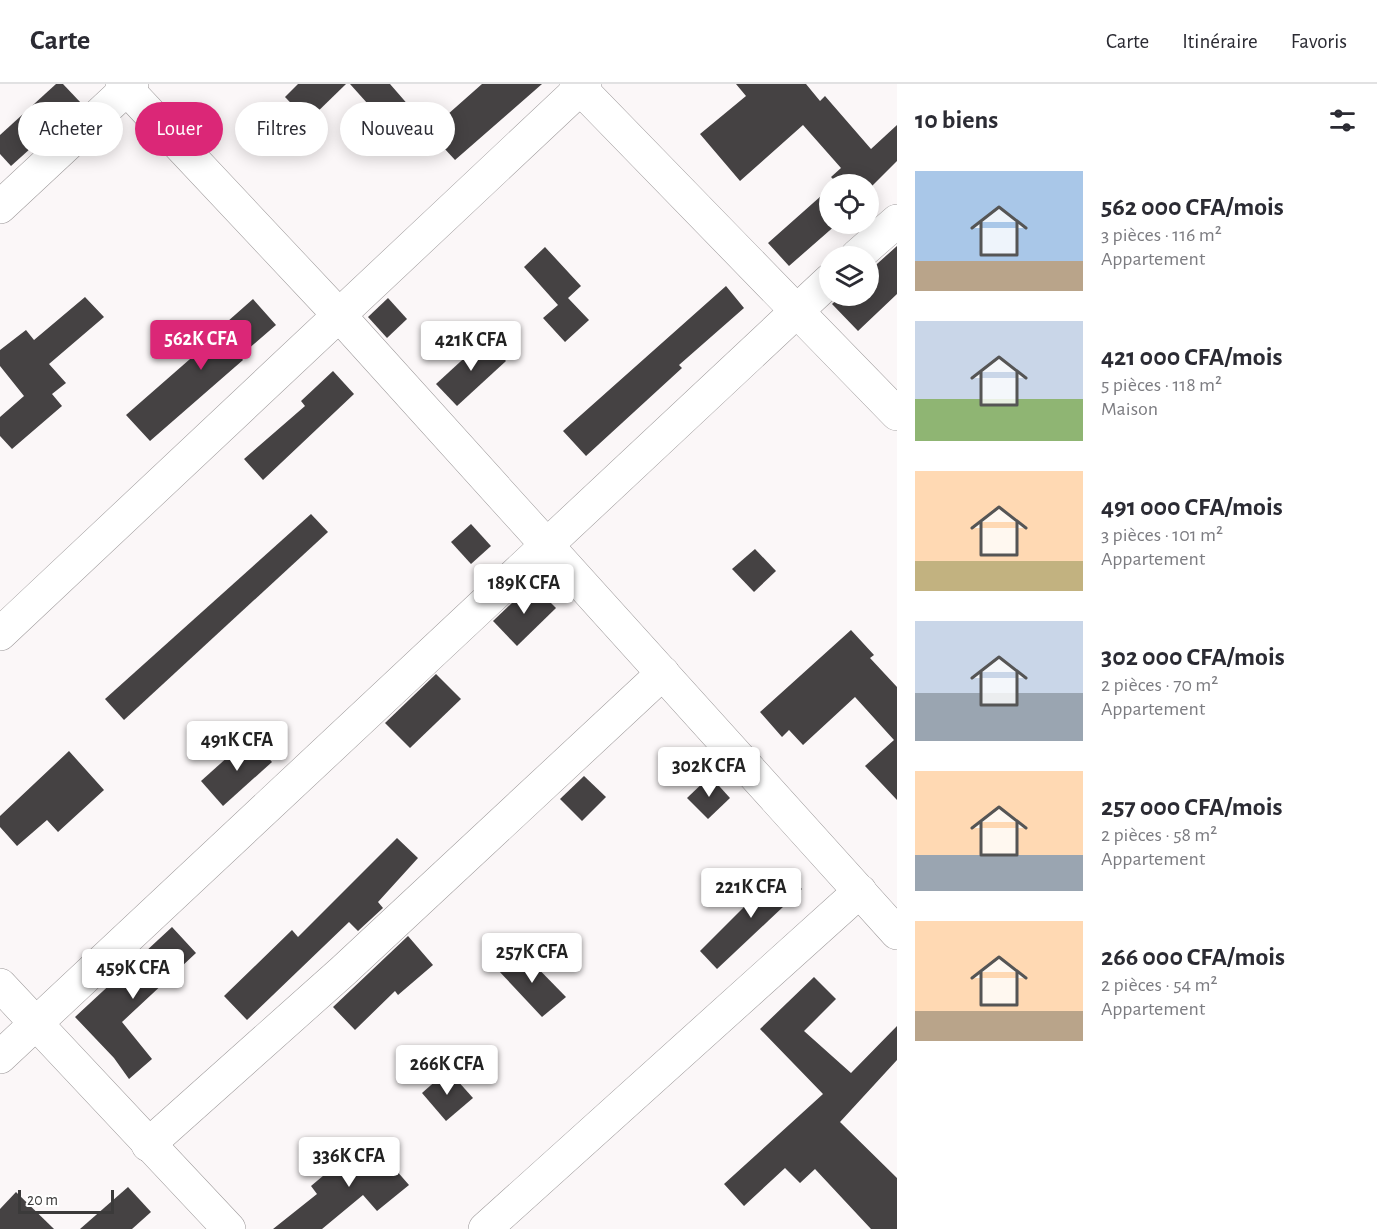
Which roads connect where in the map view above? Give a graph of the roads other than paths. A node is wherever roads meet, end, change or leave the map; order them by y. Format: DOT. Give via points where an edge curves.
graph roads {
  1 [pos="580,85"];
  2 [pos="127,86"];
  3 [pos="0,207"];
  4 [pos="897,221"];
  5 [pos="868,246"];
  6 [pos="819,290"];
  7 [pos="796,310"];
  8 [pos="338,314"];
  9 [pos="897,414"];
  10 [pos="547,544"];
  11 [pos="0,634"];
  12 [pos="663,673"];
  13 [pos="860,891"];
  14 [pos="897,933"];
  15 [pos="0,985"];
  16 [pos="36,1024"];
  17 [pos="0,1058"];
  18 [pos="148,1145"];
  19 [pos="229,1229"];
  20 [pos="485,1229"];
  1 -- 7 [label="street"];
  1 -- 8 [label="street"];
  2 -- 3 [label="street"];
  2 -- 8 [label="street"];
  4 -- 5 [label="street"];
  6 -- 7 [label="street"];
  7 -- 9 [label="street"];
  7 -- 10 [label="street"];
  8 -- 10 [label="street"];
  8 -- 11 [label="street"];
  10 -- 12 [label="street"];
  10 -- 16 [label="street"];
  12 -- 13 [label="street"];
  12 -- 18 [label="street" via="343,971"];
  13 -- 14 [label="street"];
  13 -- 20 [label="street"];
  15 -- 16 [label="street"];
  16 -- 17 [label="street"];
  16 -- 18 [label="street"];
  18 -- 19 [label="street"];
}
